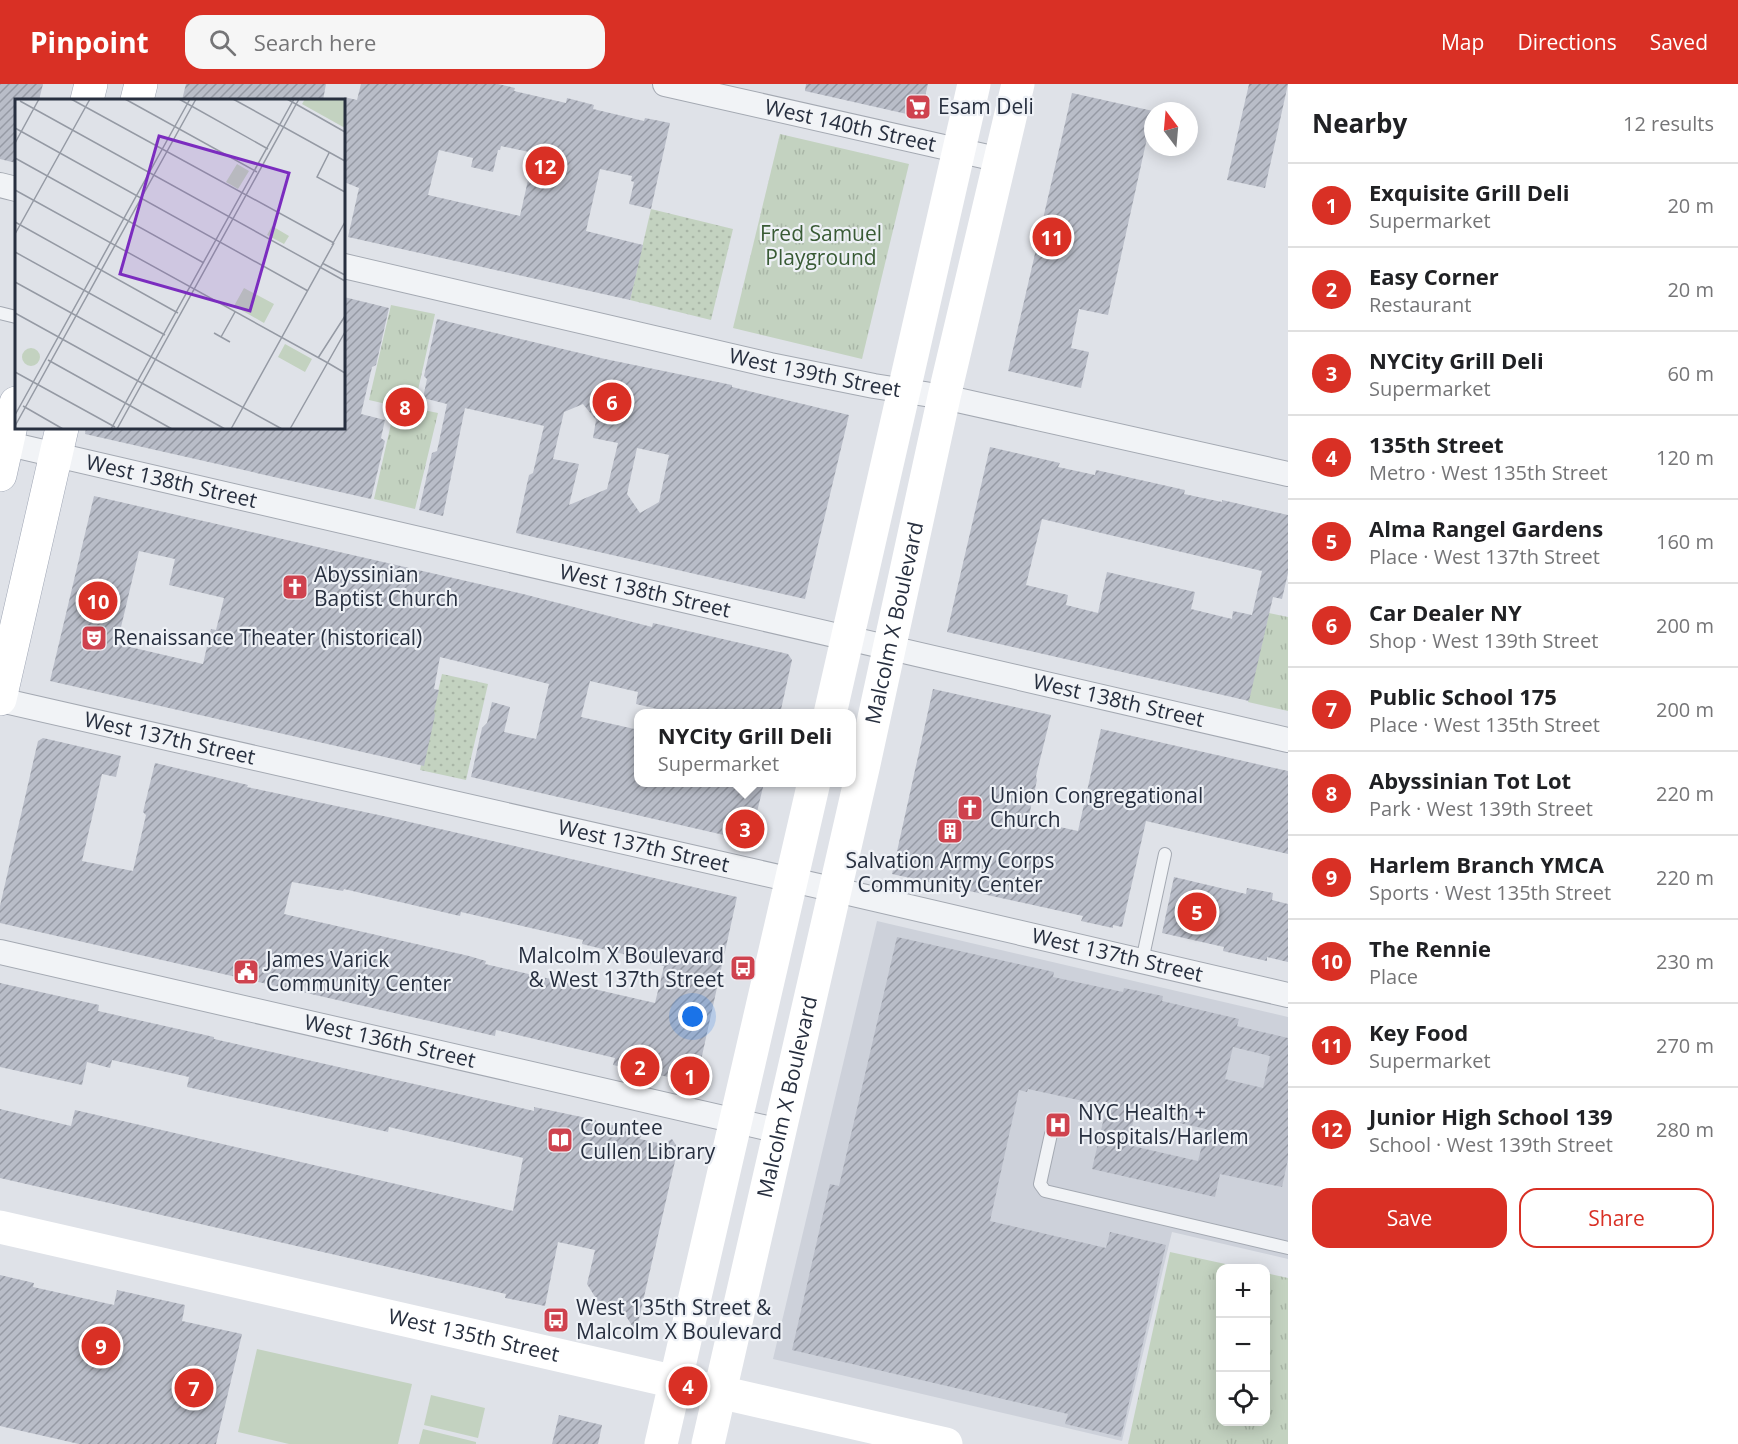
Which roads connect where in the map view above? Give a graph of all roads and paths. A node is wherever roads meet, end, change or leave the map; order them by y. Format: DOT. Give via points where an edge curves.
graph roads {
  1 [pos="91,84"];
  2 [pos="141,84"];
  3 [pos="664,84"];
  4 [pos="975,84"];
  5 [pos="1018,84"];
  6 [pos="87,99"];
  7 [pos="137,99"];
  8 [pos="959,151"];
  9 [pos="1000,160"];
  10 [pos="0,185"];
  11 [pos="15,189"];
  12 [pos="345,266"];
  13 [pos="0,313"];
  14 [pos="15,317"];
  15 [pos="904,391"];
  16 [pos="944,397"];
  17 [pos="15,406"];
  18 [pos="59,441"];
  19 [pos="4,443"];
  20 [pos="1288,474"];
  21 [pos="0,476"];
  22 [pos="847,639"];
  23 [pos="890,649"];
  24 [pos="0,699"];
  25 [pos="831,709"];
  26 [pos="1288,740"];
  27 [pos="813,787"];
  28 [pos="1165,854"];
  29 [pos="791,880"];
  30 [pos="836,890"];
  31 [pos="0,952"];
  32 [pos="1142,961"];
  33 [pos="1288,995"];
  34 [pos="735,1120"];
  35 [pos="780,1131"];
  36 [pos="1051,1134"];
  37 [pos="0,1227"];
  38 [pos="1288,1248"];
  39 [pos="675,1382"];
  40 [pos="720,1392"];
  41 [pos="661,1444"];
  42 [pos="708,1444"];
  43 [pos="946,1444"];
  1 -- 6 [label="main road"];
  2 -- 7 [label="main road"];
  3 -- 8 [label="street, West 140th Street"];
  4 -- 8 [label="main road, Malcolm X Boulevard"];
  5 -- 9 [label="main road, Malcolm X Boulevard"];
  8 -- 9 [label="street, West 140th Street"];
  8 -- 15 [label="main road, Malcolm X Boulevard"];
  9 -- 16 [label="main road, Malcolm X Boulevard"];
  10 -- 11 [label="street"];
  12 -- 15 [label="street, West 139th Street" via="770,365"];
  13 -- 14 [label="lane"];
  15 -- 16 [label="street, West 139th Street"];
  15 -- 22 [label="main road, Malcolm X Boulevard"];
  16 -- 20 [label="street, West 139th Street"];
  16 -- 23 [label="main road, Malcolm X Boulevard"];
  17 -- 19 [label="main road"];
  18 -- 19 [label="street, West 138th Street"];
  18 -- 22 [label="street, West 138th Street"];
  18 -- 24 [label="main road"];
  19 -- 21 [label="main road"];
  22 -- 23 [label="street, West 138th Street"];
  22 -- 25 [label="main road, Malcolm X Boulevard"];
  23 -- 26 [label="street, West 138th Street"];
  23 -- 30 [label="main road, Malcolm X Boulevard"];
  24 -- 29 [label="street, West 137th Street"];
  27 -- 29 [label="main road"];
  28 -- 32 [label="lane"];
  29 -- 30 [label="street, West 137th Street"];
  29 -- 34 [label="main road"];
  30 -- 32 [label="street, West 137th Street"];
  30 -- 35 [label="main road, Malcolm X Boulevard"];
  31 -- 34 [label="street, West 136th Street"];
  32 -- 33 [label="street, West 137th Street"];
  34 -- 35 [label="street, West 136th Street"];
  34 -- 39 [label="main road"];
  35 -- 40 [label="main road, Malcolm X Boulevard"];
  36 -- 38 [label="lane" via="1040,1184 1045,1191"];
  37 -- 39 [label="main road, West 135th Street"];
  39 -- 40 [label="main road, West 135th Street"];
  39 -- 41 [label="main road"];
  40 -- 42 [label="main road, Malcolm X Boulevard"];
  40 -- 43 [label="main road, West 135th Street"];
}
